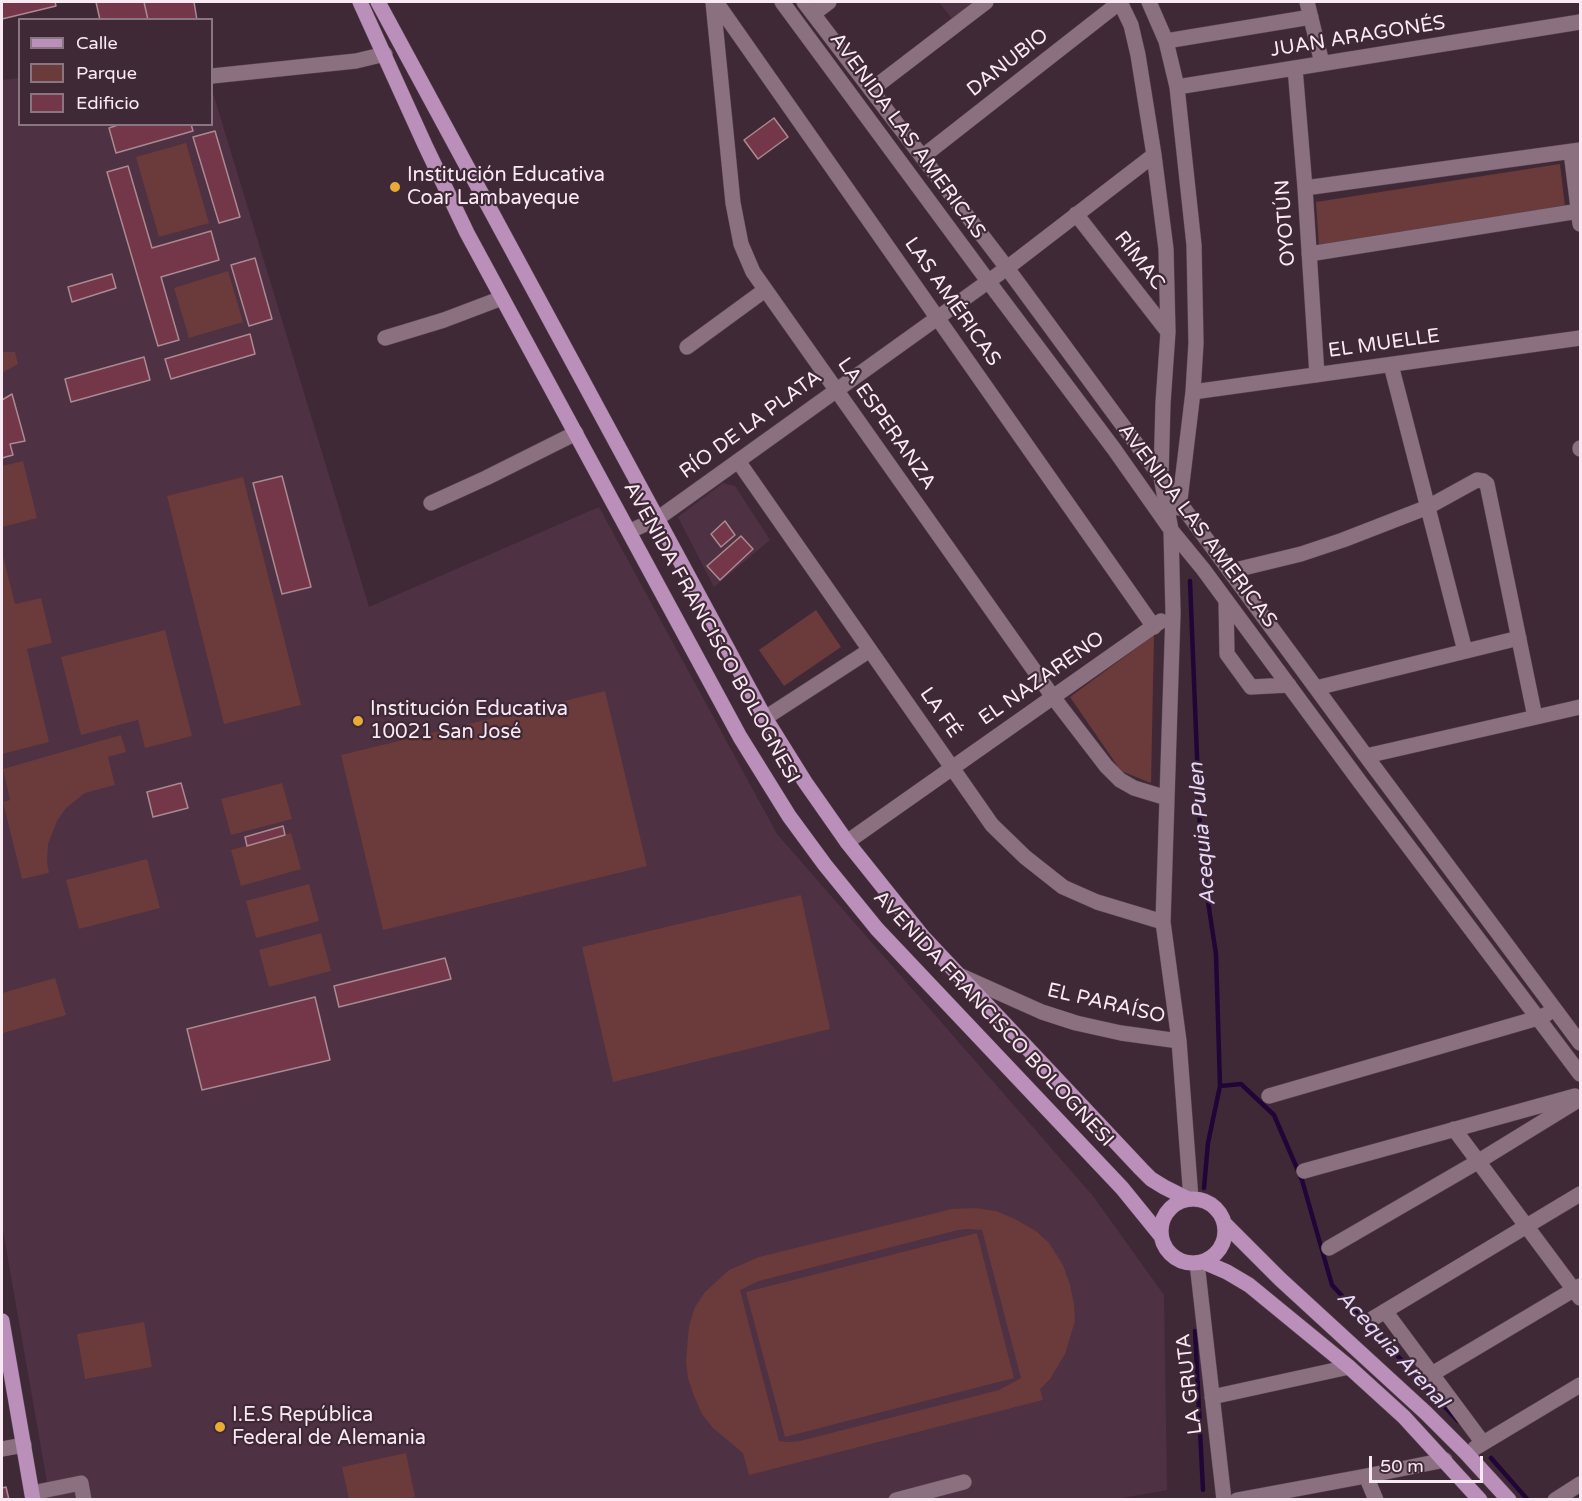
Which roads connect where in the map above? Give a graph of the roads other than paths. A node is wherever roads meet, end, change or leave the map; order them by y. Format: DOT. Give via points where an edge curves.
graph roads {
  1 [pos="360,2"];
  2 [pos="378,2"];
  3 [pos="714,2"];
  4 [pos="782,2"];
  5 [pos="829,2"];
  6 [pos="986,2"];
  7 [pos="1120,2"];
  8 [pos="1149,2"];
  9 [pos="808,8"];
  10 [pos="1309,9"];
  11 [pos="1581,22"];
  12 [pos="1166,41"];
  13 [pos="385,54"];
  14 [pos="1322,63"];
  15 [pos="1295,68"];
  16 [pos="213,76"];
  17 [pos="1177,87"];
  18 [pos="871,90"];
  19 [pos="1576,151"];
  20 [pos="1154,155"];
  21 [pos="922,157"];
  22 [pos="1305,188"];
  23 [pos="1077,214"];
  24 [pos="1580,218"];
  25 [pos="1309,254"];
  26 [pos="1007,268"];
  27 [pos="988,282"];
  28 [pos="765,290"];
  29 [pos="502,298"];
  30 [pos="937,318"];
  31 [pos="1168,332"];
  32 [pos="385,338"];
  33 [pos="1581,338"];
  34 [pos="687,347"];
  35 [pos="1391,365"];
  36 [pos="1317,375"];
  37 [pos="836,390"];
  38 [pos="1193,392"];
  39 [pos="576,433"];
  40 [pos="738,461"];
  41 [pos="1161,477"];
  42 [pos="430,503"];
  43 [pos="1180,504"];
  44 [pos="1428,507"];
  45 [pos="657,519"];
  46 [pos="1171,530"];
  47 [pos="630,531"];
  48 [pos="1231,571"];
  49 [pos="1226,600"];
  50 [pos="1173,613"];
  51 [pos="1154,627"];
  52 [pos="1519,638"];
  53 [pos="870,650"];
  54 [pos="1465,651"];
  55 [pos="1289,685"];
  56 [pos="1316,688"];
  57 [pos="1053,697"];
  58 [pos="1581,707"];
  59 [pos="1535,717"];
  60 [pos="765,718"];
  61 [pos="1366,756"];
  62 [pos="952,768"];
  63 [pos="1167,798"];
  64 [pos="846,842"];
  65 [pos="1163,922"];
  66 [pos="958,975"];
  67 [pos="1555,1010"];
  68 [pos="1538,1018"];
  69 [pos="1179,1041"];
  70 [pos="1581,1043"];
  71 [pos="1581,1074"];
  72 [pos="1269,1096"];
  73 [pos="1581,1096"];
  74 [pos="1454,1129"];
  75 [pos="1479,1161"];
  76 [pos="1304,1171"];
  77 [pos="1581,1194"];
  78 [pos="1190,1199"];
  79 [pos="1224,1223"];
  80 [pos="1527,1226"];
  81 [pos="1161,1236"];
  82 [pos="1329,1248"];
  83 [pos="1200,1263"];
  84 [pos="1578,1291"];
  85 [pos="2,1321"];
  86 [pos="1349,1367"];
  87 [pos="1432,1374"];
  88 [pos="1581,1385"];
  89 [pos="1212,1397"];
  90 [pos="1483,1443"];
  91 [pos="24,1445"];
  92 [pos="2,1449"];
  93 [pos="1466,1453"];
  94 [pos="1445,1460"];
  95 [pos="1366,1476"];
  96 [pos="964,1482"];
  97 [pos="1581,1484"];
  98 [pos="33,1496"];
  99 [pos="84,1500"];
  100 [pos="896,1500"];
  101 [pos="1224,1500"];
  102 [pos="1237,1500"];
  103 [pos="1376,1500"];
  104 [pos="1480,1500"];
  105 [pos="1509,1500"];
  106 [pos="1555,1500"];
  1 -- 13 [label="main road, AVENIDA FRANCISCO BOLOGNESI"];
  2 -- 45 [label="main road, AVENIDA FRANCISCO BOLOGNESI"];
  3 -- 28 [label="street, LA ESPERANZA" via="732,203 741,244"];
  3 -- 30 [label="street, LAS AMÉRICAS"];
  4 -- 27 [label="street, AVENIDA LAS AMERICAS"];
  5 -- 9 [label="street"];
  6 -- 18 [label="street"];
  7 -- 20 [label="street" via="1131,25 1138,55"];
  7 -- 21 [label="street, DANUBIO"];
  8 -- 12 [label="street"];
  9 -- 18 [label="street, AVENIDA LAS AMERICAS"];
  10 -- 12 [label="street"];
  10 -- 14 [label="street"];
  11 -- 14 [label="street, JUAN ARAGONÉS"];
  12 -- 17 [label="street"];
  13 -- 16 [label="street" via="356,61"];
  13 -- 29 [label="main road, AVENIDA FRANCISCO BOLOGNESI" via="462,223"];
  14 -- 15 [label="street, JUAN ARAGONÉS"];
  15 -- 17 [label="street, JUAN ARAGONÉS"];
  15 -- 22 [label="street, OYOTÚN"];
  17 -- 38 [label="street" via="1194,245"];
  18 -- 21 [label="street, AVENIDA LAS AMERICAS"];
  19 -- 22 [label="street"];
  19 -- 24 [label="street"];
  20 -- 23 [label="street, RÍO DE LA PLATA"];
  20 -- 31 [label="street" via="1166,249"];
  21 -- 26 [label="street, AVENIDA LAS AMERICAS"];
  22 -- 25 [label="street, OYOTÚN"];
  23 -- 26 [label="street, RÍO DE LA PLATA"];
  23 -- 31 [label="street, RÍMAC"];
  24 -- 25 [label="street"];
  25 -- 36 [label="street, OYOTÚN"];
  26 -- 27 [label="street, RÍO DE LA PLATA"];
  26 -- 41 [label="street, AVENIDA LAS AMERICAS"];
  27 -- 30 [label="street, RÍO DE LA PLATA"];
  27 -- 46 [label="street, AVENIDA LAS AMERICAS"];
  28 -- 34 [label="street"];
  28 -- 37 [label="street, LA ESPERANZA"];
  29 -- 32 [label="street"];
  29 -- 39 [label="main road, AVENIDA FRANCISCO BOLOGNESI"];
  30 -- 37 [label="street, RÍO DE LA PLATA"];
  30 -- 51 [label="street, LAS AMÉRICAS"];
  31 -- 41 [label="street"];
  33 -- 35 [label="street, EL MUELLE"];
  35 -- 36 [label="street, EL MUELLE"];
  35 -- 44 [label="street"];
  36 -- 38 [label="street, EL MUELLE"];
  37 -- 40 [label="street, RÍO DE LA PLATA"];
  37 -- 57 [label="street, LA ESPERANZA"];
  38 -- 43 [label="street"];
  39 -- 42 [label="street"];
  39 -- 47 [label="main road, AVENIDA FRANCISCO BOLOGNESI"];
  40 -- 45 [label="street, RÍO DE LA PLATA"];
  40 -- 53 [label="street, LA FÉ"];
  41 -- 43 [label="street, AVENIDA LAS AMERICAS"];
  41 -- 46 [label="street"];
  43 -- 46 [label="street"];
  43 -- 48 [label="street, AVENIDA LAS AMERICAS"];
  44 -- 48 [label="street" via="1301,554"];
  44 -- 52 [label="street" via="1477,480 1487,484"];
  44 -- 54 [label="street"];
  45 -- 47 [label="street, RÍO DE LA PLATA"];
  45 -- 60 [label="main road, AVENIDA FRANCISCO BOLOGNESI"];
  46 -- 49 [label="street, AVENIDA LAS AMERICAS"];
  46 -- 50 [label="street"];
  47 -- 81 [label="main road, AVENIDA FRANCISCO BOLOGNESI" via="740,737 825,865 877,929 1122,1188"];
  48 -- 56 [label="street, AVENIDA LAS AMERICAS"];
  49 -- 55 [label="street, AVENIDA LAS AMERICAS"];
  49 -- 55 [label="street" via="1227,654 1251,687"];
  50 -- 51 [label="street, EL NAZARENO"];
  50 -- 63 [label="street"];
  51 -- 57 [label="street, EL NAZARENO"];
  52 -- 54 [label="street"];
  52 -- 59 [label="street"];
  53 -- 60 [label="street"];
  53 -- 62 [label="street, LA FÉ"];
  54 -- 56 [label="street"];
  55 -- 68 [label="street, AVENIDA LAS AMERICAS"];
  56 -- 61 [label="street, AVENIDA LAS AMERICAS"];
  57 -- 62 [label="street, EL NAZARENO"];
  57 -- 63 [label="street, LA ESPERANZA" via="1120,780"];
  58 -- 59 [label="street"];
  59 -- 61 [label="street"];
  60 -- 64 [label="main road, AVENIDA FRANCISCO BOLOGNESI"];
  61 -- 67 [label="street, AVENIDA LAS AMERICAS"];
  62 -- 64 [label="street, EL NAZARENO"];
  62 -- 65 [label="street, LA FÉ" via="992,825 1063,887"];
  63 -- 65 [label="street"];
  64 -- 66 [label="main road, AVENIDA FRANCISCO BOLOGNESI"];
  65 -- 69 [label="street"];
  66 -- 69 [label="street, EL PARAÍSO" via="1068,1020"];
  66 -- 78 [label="main road, AVENIDA FRANCISCO BOLOGNESI" via="1151,1179"];
  67 -- 68 [label="street"];
  67 -- 70 [label="street, AVENIDA LAS AMERICAS"];
  68 -- 71 [label="street, AVENIDA LAS AMERICAS"];
  68 -- 72 [label="street"];
  69 -- 78 [label="street"];
  73 -- 74 [label="street"];
  73 -- 75 [label="street"];
  74 -- 75 [label="street"];
  74 -- 76 [label="street"];
  75 -- 80 [label="street"];
  75 -- 82 [label="street"];
  77 -- 80 [label="street"];
  78 -- 79 [label="main road" via="1212,1205"];
  78 -- 81 [label="main road" via="1170,1208 1164,1216"];
  79 -- 83 [label="main road" via="1224,1242 1213,1257"];
  79 -- 93 [label="main road"];
  80 -- 84 [label="street"];
  80 -- 87 [label="street" via="1379,1315"];
  81 -- 83 [label="main road" via="1164,1246 1178,1260"];
  83 -- 86 [label="main road" via="1227,1272 1265,1297"];
  83 -- 89 [label="street, LA GRUTA"];
  84 -- 87 [label="street"];
  85 -- 91 [label="main road"];
  86 -- 89 [label="street"];
  86 -- 94 [label="main road"];
  87 -- 90 [label="street"];
  88 -- 90 [label="street"];
  89 -- 101 [label="street, LA GRUTA"];
  90 -- 93 [label="street"];
  91 -- 92 [label="street"];
  91 -- 98 [label="main road"];
  93 -- 105 [label="main road"];
  94 -- 95 [label="street"];
  94 -- 104 [label="main road"];
  95 -- 102 [label="street"];
  95 -- 103 [label="street"];
  96 -- 100 [label="street"];
  97 -- 106 [label="street"];
  98 -- 99 [label="street" via="81,1483"];
}
